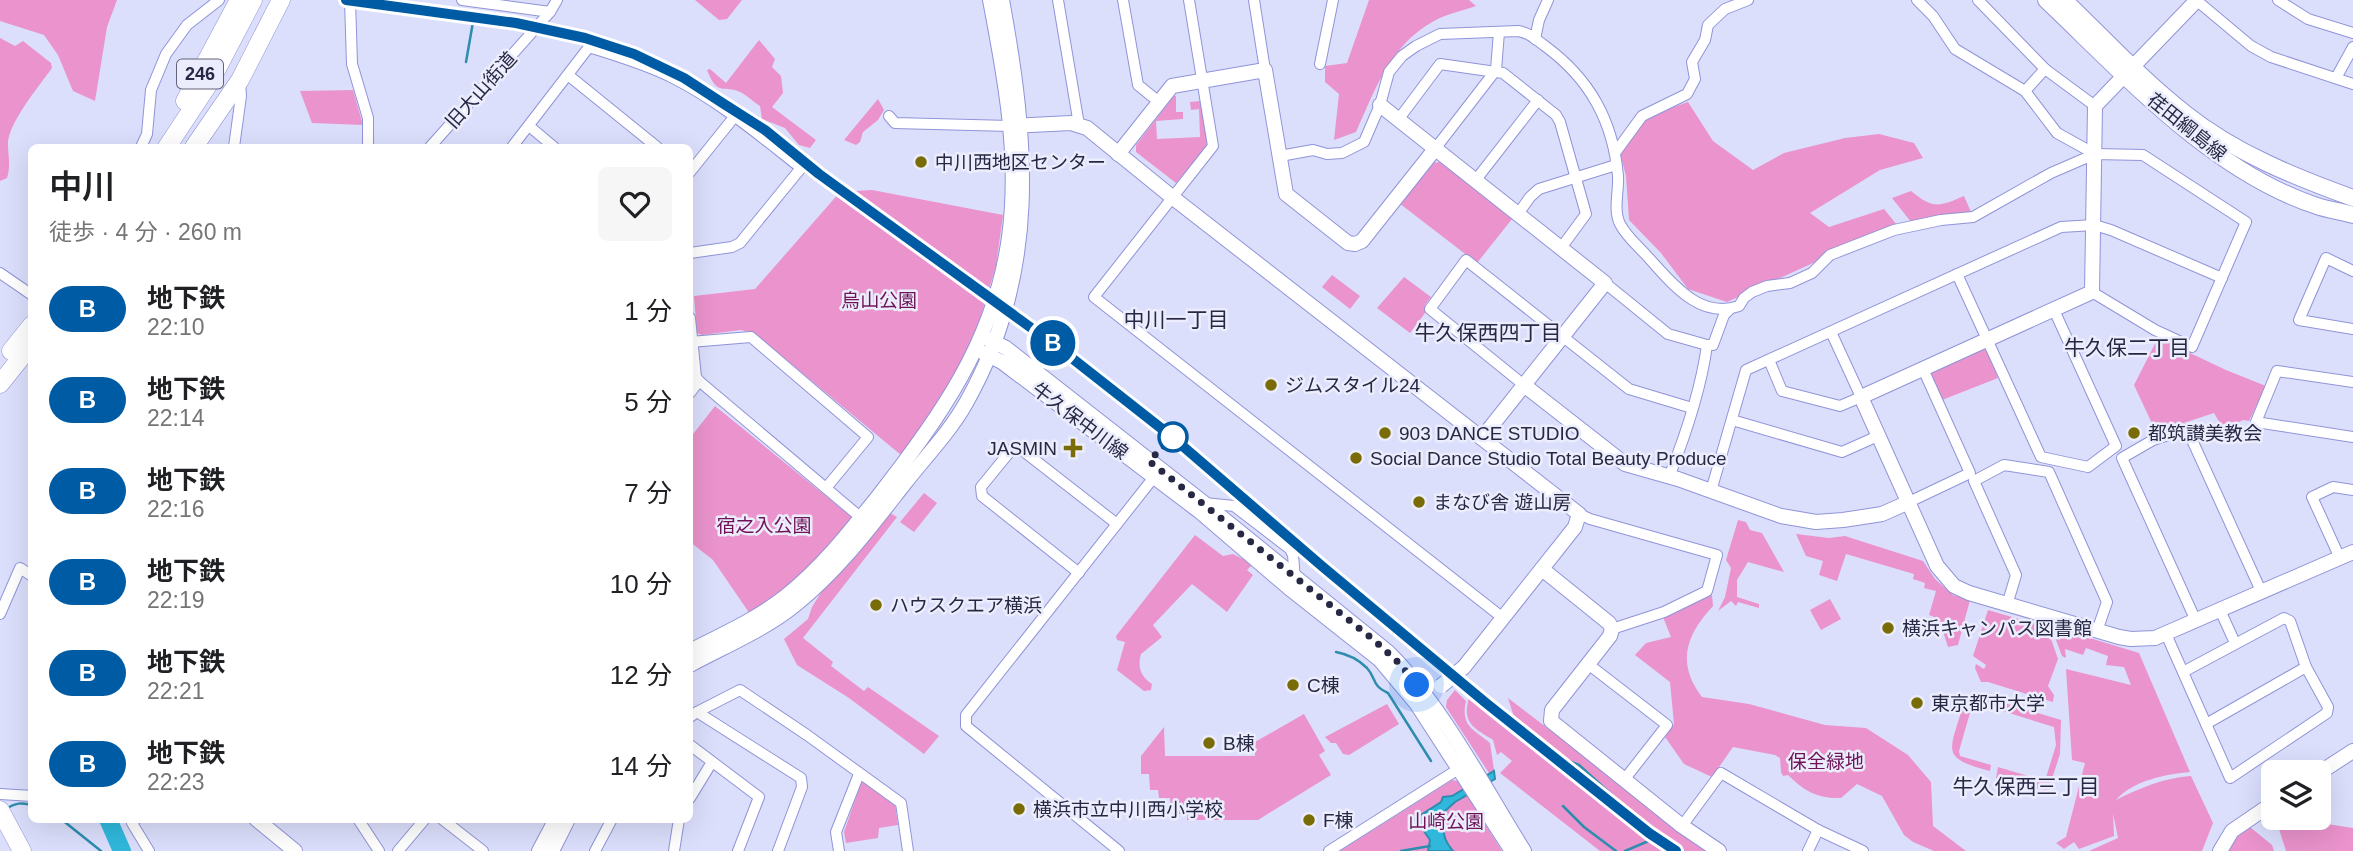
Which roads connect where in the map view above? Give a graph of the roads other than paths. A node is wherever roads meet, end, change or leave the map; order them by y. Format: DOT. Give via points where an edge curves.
graph roads {
  1 [pos="219,0"];
  2 [pos="239,0"];
  3 [pos="253,0"];
  4 [pos="268,0"];
  5 [pos="281,0"];
  6 [pos="350,0"];
  7 [pos="463,0"];
  8 [pos="557,0"];
  9 [pos="990,0"];
  10 [pos="1002,0"];
  11 [pos="1058,0"];
  12 [pos="1123,0"];
  13 [pos="1189,0"];
  14 [pos="1254,0"];
  15 [pos="1333,0"];
  16 [pos="1548,0"];
  17 [pos="1714,0"];
  18 [pos="1748,0"];
  19 [pos="1917,0"];
  20 [pos="1978,0"];
  21 [pos="2046,0"];
  22 [pos="2064,0"];
  23 [pos="2197,0"];
  24 [pos="2278,0"];
  25 [pos="1725,9"];
  26 [pos="550,12"];
  27 [pos="1499,32"];
  28 [pos="2353,33"];
  29 [pos="1535,39"];
  30 [pos="2353,47"];
  31 [pos="1320,64"];
  32 [pos="231,69"];
  33 [pos="2045,69"];
  34 [pos="1265,70"];
  35 [pos="1496,70"];
  36 [pos="2129,71"];
  37 [pos="568,75"];
  38 [pos="2336,78"];
  39 [pos="1202,81"];
  40 [pos="2353,84"];
  41 [pos="2025,91"];
  42 [pos="1538,100"];
  43 [pos="1159,102"];
  44 [pos="1380,105"];
  45 [pos="2095,106"];
  46 [pos="735,116"];
  47 [pos="888,116"];
  48 [pos="1398,120"];
  49 [pos="1079,125"];
  50 [pos="529,126"];
  51 [pos="1016,126"];
  52 [pos="142,144"];
  53 [pos="162,144"];
  54 [pos="169,144"];
  55 [pos="185,144"];
  56 [pos="195,144"];
  57 [pos="234,144"];
  58 [pos="368,144"];
  59 [pos="433,144"];
  60 [pos="514,144"];
  61 [pos="550,144"];
  62 [pos="653,144"];
  63 [pos="1434,149"];
  64 [pos="1615,153"];
  65 [pos="1118,154"];
  66 [pos="2095,154"];
  67 [pos="1280,156"];
  68 [pos="1616,165"];
  69 [pos="693,168"];
  70 [pos="1576,176"];
  71 [pos="1475,181"];
  72 [pos="1172,197"];
  73 [pos="2353,198"];
  74 [pos="1518,214"];
  75 [pos="2353,215"];
  76 [pos="2094,225"];
  77 [pos="1561,248"];
  78 [pos="693,253"];
  79 [pos="2353,271"];
  80 [pos="0,273"];
  81 [pos="1957,274"];
  82 [pos="2222,278"];
  83 [pos="1605,283"];
  84 [pos="28,292"];
  85 [pos="2092,292"];
  86 [pos="1730,309"];
  87 [pos="2054,310"];
  88 [pos="2353,329"];
  89 [pos="28,330"];
  90 [pos="1831,332"];
  91 [pos="1563,336"];
  92 [pos="1987,340"];
  93 [pos="693,342"];
  94 [pos="1707,345"];
  95 [pos="985,346"];
  96 [pos="28,349"];
  97 [pos="693,356"];
  98 [pos="1769,360"];
  99 [pos="0,365"];
  100 [pos="1923,369"];
  101 [pos="699,382"];
  102 [pos="2353,382"];
  103 [pos="0,384"];
  104 [pos="1524,385"];
  105 [pos="693,389"];
  106 [pos="1861,397"];
  107 [pos="1692,408"];
  108 [pos="1732,419"];
  109 [pos="1878,436"];
  110 [pos="2353,437"];
  111 [pos="1482,438"];
  112 [pos="1157,473"];
  113 [pos="1669,477"];
  114 [pos="826,488"];
  115 [pos="2353,490"];
  116 [pos="1711,491"];
  117 [pos="1909,502"];
  118 [pos="1579,514"];
  119 [pos="866,522"];
  120 [pos="1117,524"];
  121 [pos="2346,554"];
  122 [pos="1542,569"];
  123 [pos="1079,572"];
  124 [pos="28,573"];
  125 [pos="2261,592"];
  126 [pos="2007,605"];
  127 [pos="2220,610"];
  128 [pos="0,614"];
  129 [pos="1503,618"];
  130 [pos="2196,621"];
  131 [pos="1612,629"];
  132 [pos="2097,631"];
  133 [pos="2166,635"];
  134 [pos="2235,643"];
  135 [pos="693,649"];
  136 [pos="693,663"];
  137 [pos="1588,664"];
  138 [pos="2306,667"];
  139 [pos="2183,672"];
  140 [pos="1421,700"];
  141 [pos="693,714"];
  142 [pos="2206,724"];
  143 [pos="693,747"];
  144 [pos="2353,751"];
  145 [pos="712,762"];
  146 [pos="2331,765"];
  147 [pos="1460,768"];
  148 [pos="859,774"];
  149 [pos="1625,780"];
  150 [pos="693,793"];
  151 [pos="0,794"];
  152 [pos="28,796"];
  153 [pos="2261,811"];
  154 [pos="4,815"];
  155 [pos="132,823"];
  156 [pos="261,823"];
  157 [pos="361,823"];
  158 [pos="422,823"];
  159 [pos="447,823"];
  160 [pos="553,823"];
  161 [pos="566,823"];
  162 [pos="610,823"];
  163 [pos="678,823"];
  164 [pos="1682,826"];
  165 [pos="1818,830"];
  166 [pos="22,851"];
  167 [pos="149,851"];
  168 [pos="295,851"];
  169 [pos="379,851"];
  170 [pos="398,851"];
  171 [pos="483,851"];
  172 [pos="539,851"];
  173 [pos="552,851"];
  174 [pos="595,851"];
  175 [pos="674,851"];
  176 [pos="738,851"];
  177 [pos="778,851"];
  178 [pos="839,851"];
  179 [pos="908,851"];
  180 [pos="1119,851"];
  181 [pos="1329,851"];
  182 [pos="1512,851"];
  183 [pos="1524,851"];
  184 [pos="1719,851"];
  185 [pos="1808,851"];
  186 [pos="1863,851"];
  187 [pos="2220,851"];
  1 -- 52 [label="street" via="187,25 166,54 151,90"];
  2 -- 53 [label="main road, 246"];
  3 -- 32 [label="main road, 246"];
  4 -- 32 [label="main road, 246"];
  5 -- 32 [label="main road, 246"];
  6 -- 58 [label="street" via="352,64 368,118"];
  7 -- 26 [label="street"];
  8 -- 26 [label="street, 旧大山街道"];
  9 -- 51 [label="street"];
  10 -- 51 [label="street"];
  11 -- 49 [label="street"];
  12 -- 43 [label="street" via="1138,85"];
  13 -- 39 [label="street"];
  14 -- 34 [label="street"];
  15 -- 31 [label="street"];
  16 -- 29 [label="street"];
  17 -- 25 [label="street"];
  18 -- 25 [label="street"];
  19 -- 41 [label="street" via="1955,49"];
  20 -- 33 [label="street"];
  21 -- 36 [label="main road, 荏田綱島線"];
  22 -- 36 [label="main road, 荏田綱島線"];
  23 -- 36 [label="street"];
  23 -- 38 [label="street" via="2251,46"];
  24 -- 28 [label="street" via="2308,19"];
  25 -- 64 [label="street" via="1708,25 1692,62 1695,79 1687,94 1642,116"];
  26 -- 59 [label="street, 旧大山街道"];
  27 -- 29 [label="street" via="1528,33"];
  27 -- 35 [label="street"];
  27 -- 44 [label="street" via="1440,34 1416,46 1389,72"];
  29 -- 64 [label="street" via="1564,60 1587,87 1610,129"];
  30 -- 38 [label="street"];
  32 -- 54 [label="main road, 246"];
  32 -- 55 [label="main road, 246"];
  32 -- 56 [label="main road, 246"];
  32 -- 57 [label="street" via="241,96"];
  33 -- 41 [label="street"];
  33 -- 45 [label="street"];
  34 -- 39 [label="street"];
  34 -- 67 [label="street"];
  35 -- 42 [label="street"];
  35 -- 48 [label="street" via="1440,64"];
  35 -- 63 [label="street"];
  36 -- 45 [label="street"];
  36 -- 73 [label="main road, 荏田綱島線" via="2219,136 2297,178"];
  36 -- 75 [label="main road, 荏田綱島線" via="2189,133 2231,162 2307,202"];
  37 -- 46 [label="street" via="589,47 671,77"];
  37 -- 50 [label="street"];
  37 -- 62 [label="street"];
  38 -- 40 [label="street"];
  39 -- 43 [label="street" via="1171,86"];
  39 -- 72 [label="street" via="1213,146"];
  41 -- 66 [label="street" via="2057,133"];
  42 -- 70 [label="street" via="1560,122"];
  42 -- 71 [label="street"];
  43 -- 65 [label="street"];
  44 -- 48 [label="street"];
  44 -- 67 [label="street" via="1364,142 1352,149"];
  45 -- 66 [label="street"];
  46 -- 69 [label="street"];
  46 -- 78 [label="street" via="801,168 740,243"];
  47 -- 51 [label="street" via="895,123"];
  48 -- 63 [label="street"];
  49 -- 51 [label="street"];
  49 -- 65 [label="street"];
  50 -- 60 [label="street"];
  50 -- 61 [label="street"];
  51 -- 95 [label="street" via="1009,237"];
  63 -- 67 [label="street" via="1355,244 1286,194"];
  63 -- 71 [label="street"];
  64 -- 68 [label="street"];
  65 -- 72 [label="street"];
  66 -- 76 [label="street"];
  66 -- 82 [label="street" via="2143,155 2246,222"];
  66 -- 86 [label="street" via="1973,216 1894,230 1830,255 1812,273 1752,292"];
  68 -- 70 [label="street"];
  68 -- 86 [label="street" via="1618,221 1627,234 1690,299"];
  70 -- 74 [label="street" via="1539,189"];
  70 -- 77 [label="street" via="1586,214"];
  71 -- 74 [label="street"];
  72 -- 111 [label="street"];
  72 -- 129 [label="street" via="1094,297"];
  74 -- 77 [label="street"];
  76 -- 81 [label="street" via="2061,227"];
  76 -- 82 [label="street"];
  76 -- 85 [label="street"];
  77 -- 83 [label="street"];
  79 -- 88 [label="street" via="2326,258 2299,320"];
  80 -- 84 [label="street"];
  81 -- 90 [label="street"];
  81 -- 92 [label="street"];
  82 -- 85 [label="street" via="2192,347"];
  83 -- 91 [label="street"];
  83 -- 94 [label="street" via="1668,334"];
  85 -- 87 [label="street"];
  86 -- 94 [label="street" via="1713,345"];
  87 -- 92 [label="street"];
  87 -- 92 [label="street" via="2116,446 2088,467 2041,457"];
  89 -- 99 [label="main road"];
  90 -- 98 [label="street"];
  90 -- 106 [label="street"];
  91 -- 104 [label="street"];
  91 -- 104 [label="street" via="1466,260 1430,309"];
  91 -- 107 [label="street" via="1629,389"];
  92 -- 100 [label="street"];
  93 -- 114 [label="street" via="751,337 868,437"];
  94 -- 107 [label="street"];
  95 -- 112 [label="street, 牛久保中川線" via="1006,348"];
  95 -- 119 [label="street"];
  96 -- 103 [label="main road"];
  97 -- 101 [label="street"];
  98 -- 106 [label="street" via="1783,391 1840,407"];
  98 -- 108 [label="street" via="1746,370"];
  100 -- 106 [label="street"];
  100 -- 117 [label="street" via="1970,473"];
  101 -- 105 [label="street"];
  101 -- 114 [label="street"];
  102 -- 110 [label="street" via="2277,371 2256,422"];
  104 -- 111 [label="street"];
  104 -- 113 [label="street" via="1625,464"];
  106 -- 109 [label="street"];
  107 -- 113 [label="street"];
  108 -- 109 [label="street" via="1842,452"];
  108 -- 116 [label="street"];
  109 -- 117 [label="street"];
  111 -- 118 [label="street"];
  112 -- 120 [label="street"];
  112 -- 140 [label="street, 牛久保中川線" via="1289,588 1365,647"];
  112 -- 140 [label="street, 牛久保中川線" via="1204,503 1388,652"];
  113 -- 116 [label="street"];
  114 -- 119 [label="street"];
  115 -- 121 [label="street" via="2333,487 2312,497"];
  116 -- 117 [label="street" via="1781,516 1816,522 1882,514"];
  117 -- 126 [label="street" via="1944,577 1969,593"];
  118 -- 122 [label="street" via="1575,527"];
  118 -- 131 [label="street" via="1717,555 1707,592"];
  119 -- 135 [label="street" via="784,597 755,618"];
  119 -- 136 [label="street" via="823,581 794,606"];
  120 -- 123 [label="street"];
  120 -- 123 [label="street" via="1018,447 989,477 980,490 982,496"];
  121 -- 125 [label="street"];
  122 -- 129 [label="street"];
  122 -- 131 [label="street"];
  123 -- 180 [label="street" via="964,721"];
  124 -- 128 [label="street" via="20,568"];
  125 -- 127 [label="street"];
  125 -- 130 [label="street" via="2188,429 2153,440 2122,458"];
  126 -- 132 [label="street"];
  126 -- 132 [label="street" via="2016,575 1974,481 2004,465 2049,472 2107,602"];
  127 -- 130 [label="street"];
  127 -- 134 [label="street"];
  129 -- 140 [label="street, bridge" via="1464,667"];
  130 -- 133 [label="street"];
  131 -- 137 [label="street"];
  132 -- 133 [label="street" via="2131,639"];
  133 -- 139 [label="street"];
  134 -- 138 [label="street" via="2284,618 2290,621"];
  134 -- 139 [label="street"];
  137 -- 149 [label="street" via="1550,719"];
  137 -- 149 [label="street" via="1667,725"];
  138 -- 142 [label="street"];
  138 -- 142 [label="street" via="2327,713 2230,778"];
  139 -- 142 [label="street"];
  140 -- 147 [label="street, 牛久保中川線"];
  140 -- 183 [label="street, 牛久保中川線"];
  141 -- 148 [label="street" via="740,690"];
  141 -- 177 [label="street" via="801,778 802,787"];
  143 -- 145 [label="street"];
  144 -- 146 [label="street"];
  145 -- 150 [label="street"];
  145 -- 176 [label="street" via="759,797"];
  147 -- 181 [label="street"];
  147 -- 182 [label="street, 牛久保中川線"];
  148 -- 178 [label="street" via="836,832"];
  148 -- 179 [label="street" via="901,803"];
  149 -- 164 [label="street"];
  151 -- 152 [label="street"];
  153 -- 187 [label="street" via="2232,831"];
  154 -- 166 [label="main road"];
  155 -- 167 [label="street"];
  156 -- 168 [label="street"];
  157 -- 169 [label="street"];
  158 -- 170 [label="street"];
  159 -- 171 [label="street"];
  160 -- 172 [label="street"];
  161 -- 173 [label="street"];
  162 -- 174 [label="street"];
  163 -- 175 [label="street"];
  164 -- 165 [label="street" via="1721,773"];
  164 -- 184 [label="street"];
  165 -- 185 [label="street"];
  165 -- 186 [label="street"];
}
